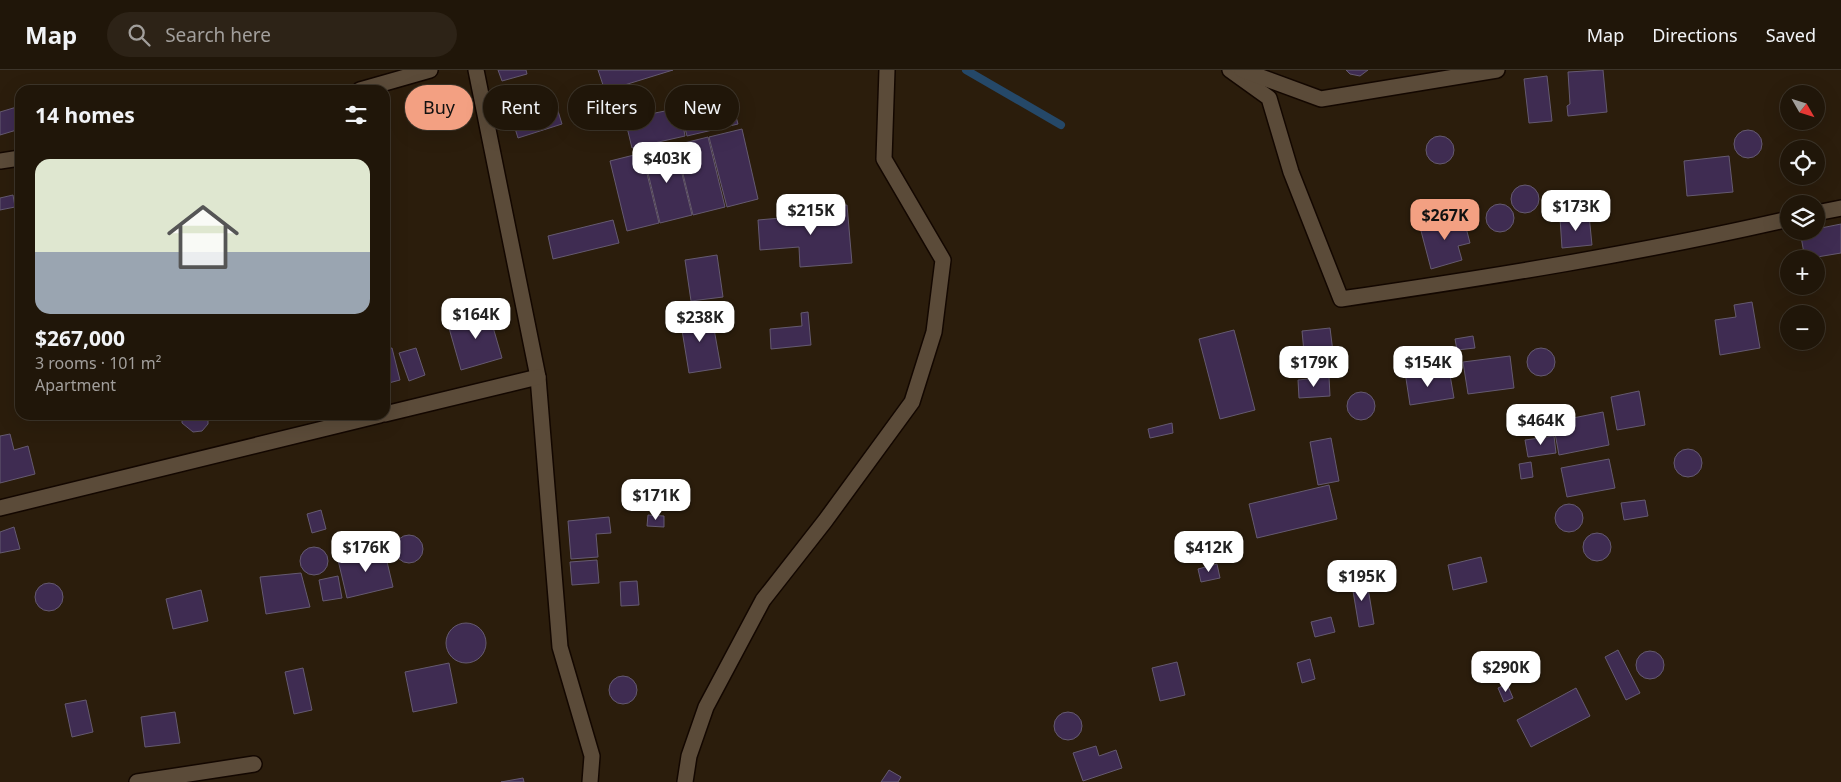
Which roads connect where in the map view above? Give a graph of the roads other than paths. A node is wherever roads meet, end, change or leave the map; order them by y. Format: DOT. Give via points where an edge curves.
graph roads {
  1 [pos="430,70"];
  2 [pos="476,70"];
  3 [pos="887,70"];
  4 [pos="1230,70"];
  5 [pos="1242,70"];
  6 [pos="1497,70"];
  7 [pos="378,85"];
  8 [pos="15,159"];
  9 [pos="0,161"];
  10 [pos="1841,208"];
  11 [pos="1825,211"];
  12 [pos="1780,222"];
  13 [pos="538,376"];
  14 [pos="390,413"];
  15 [pos="360,420"];
  16 [pos="0,508"];
  17 [pos="254,764"];
  18 [pos="137,782"];
  19 [pos="590,782"];
  20 [pos="685,782"];
  1 -- 7 [label="street"];
  2 -- 13 [label="street"];
  3 -- 20 [label="street" via="884,159 943,260 934,332 912,402 826,521 763,600 706,707 689,756"];
  4 -- 12 [label="street" via="1269,98 1291,172 1341,299 1504,275"];
  5 -- 6 [label="street" via="1321,99"];
  8 -- 9 [label="street"];
  10 -- 11 [label="street"];
  13 -- 14 [label="street"];
  13 -- 19 [label="street" via="560,647 592,756"];
  15 -- 16 [label="street"];
  17 -- 18 [label="street"];
}
